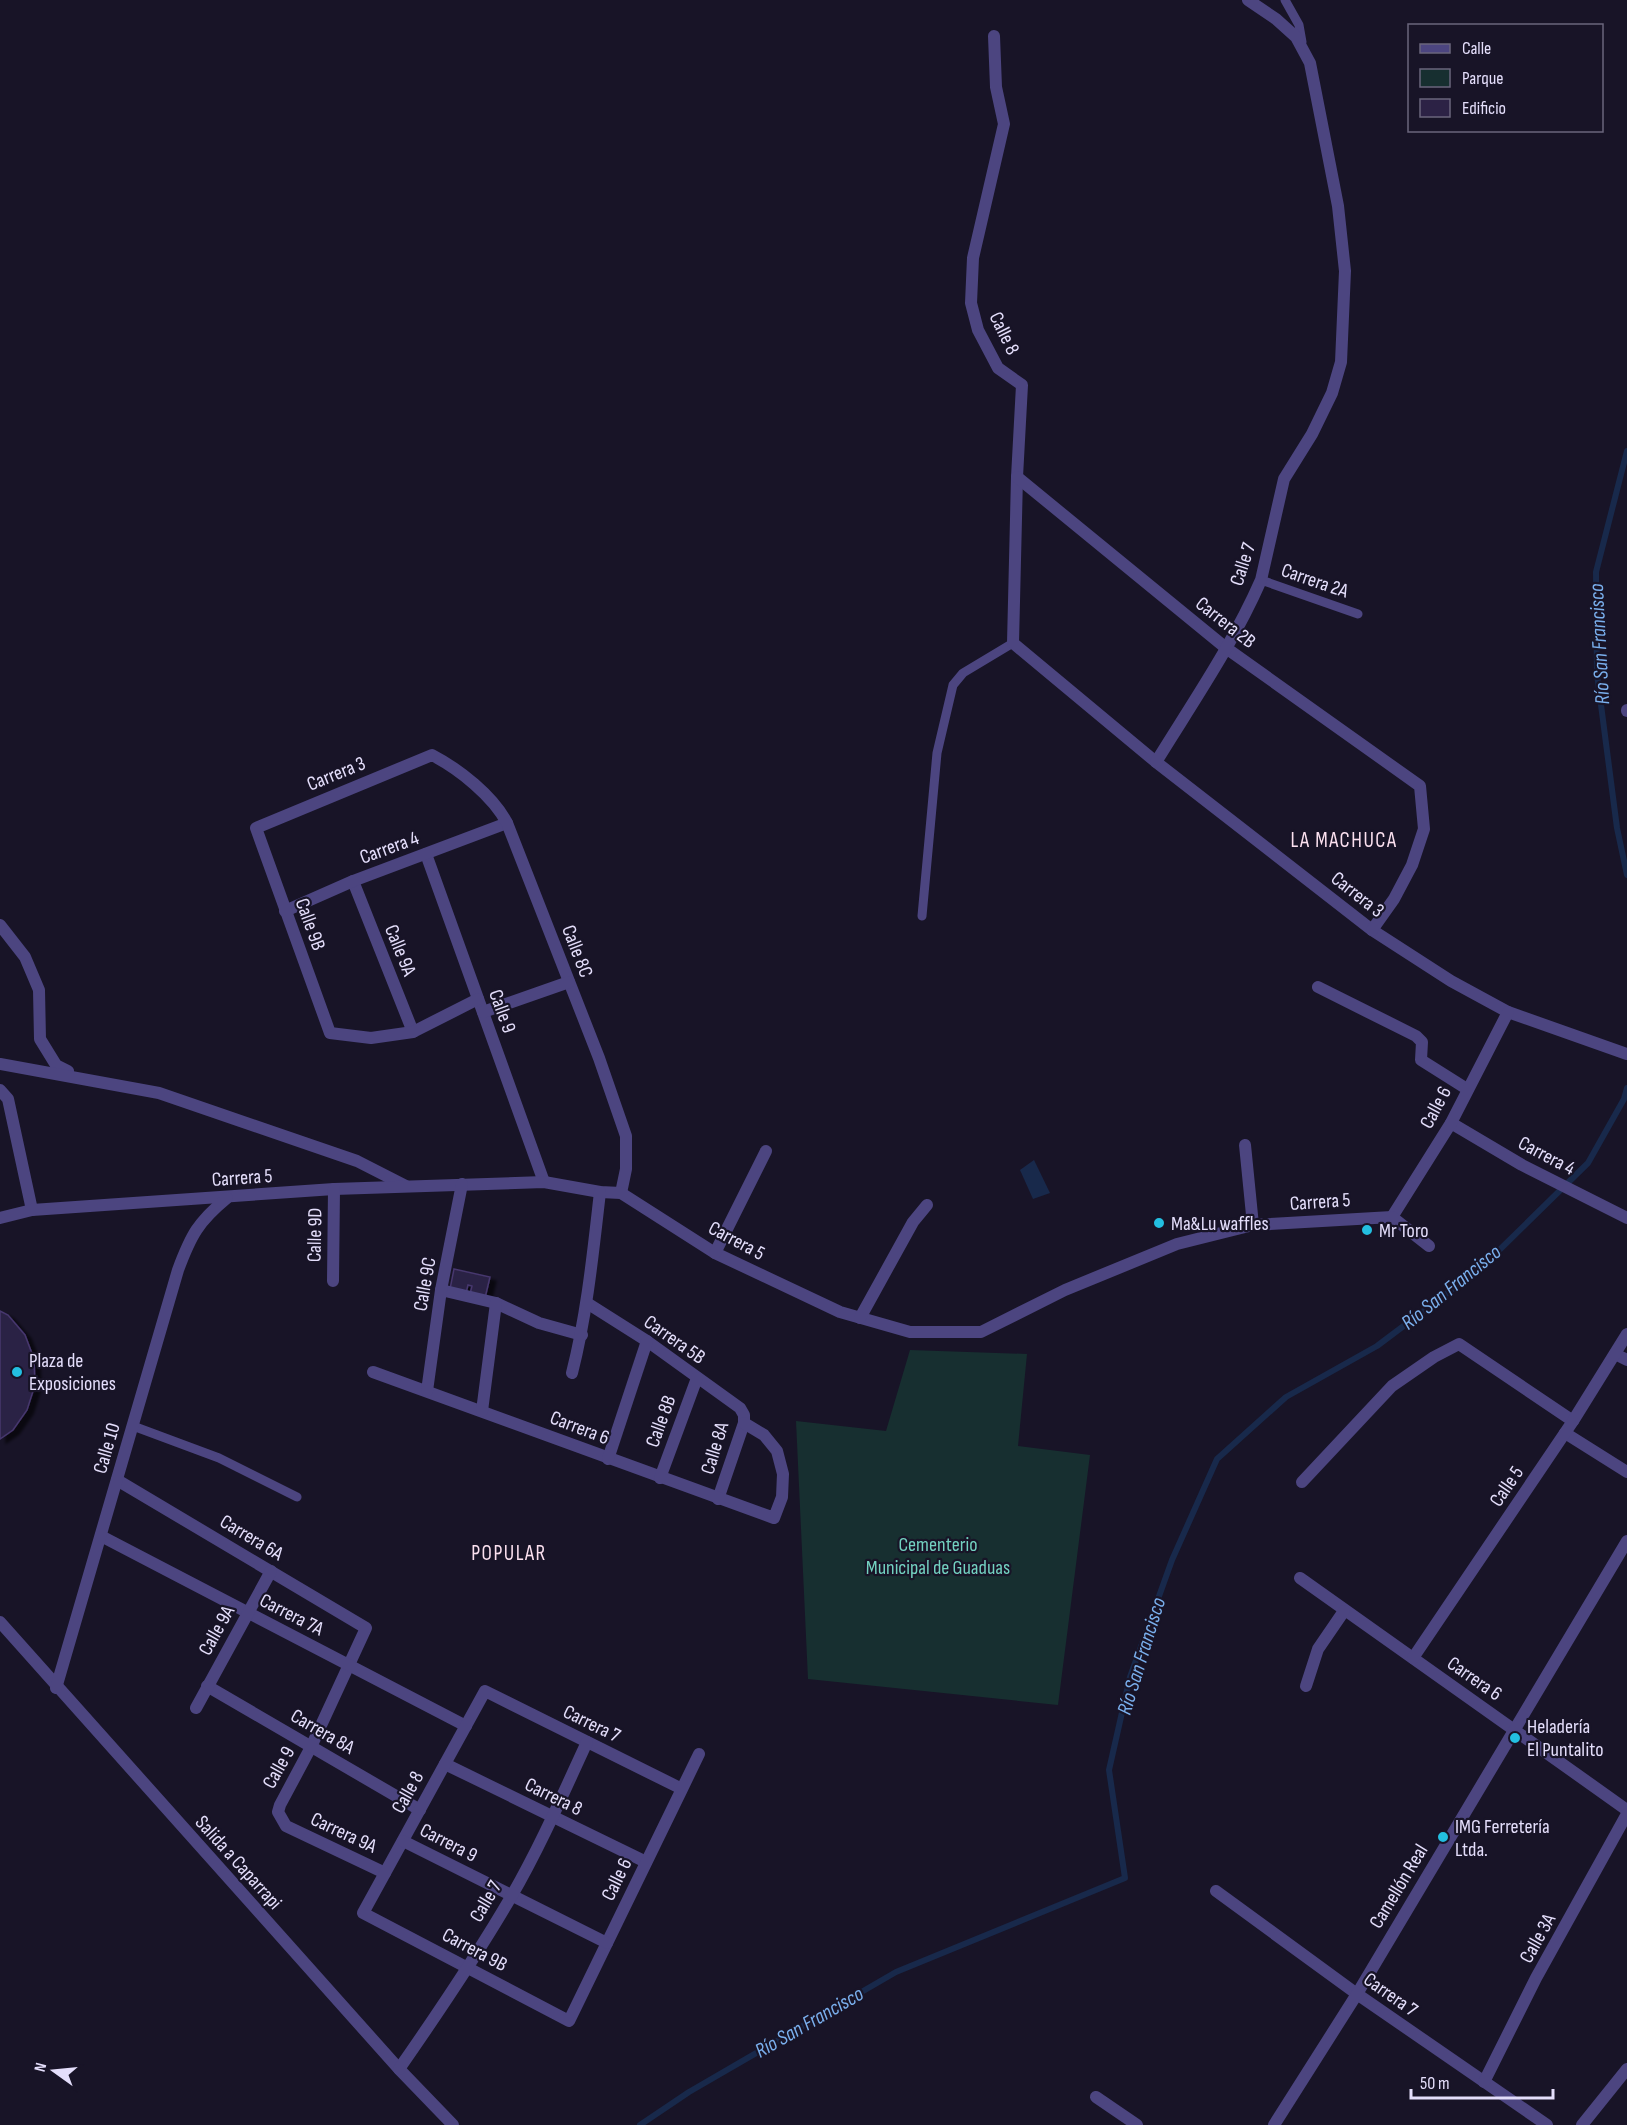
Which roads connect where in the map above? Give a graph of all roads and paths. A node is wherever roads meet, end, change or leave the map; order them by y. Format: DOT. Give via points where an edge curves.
graph roads {
  1 [pos="1248,0"];
  2 [pos="1285,0"];
  3 [pos="994,36"];
  4 [pos="1303,50"];
  5 [pos="1017,477"];
  6 [pos="1261,580"];
  7 [pos="1358,614"];
  8 [pos="1013,643"];
  9 [pos="1226,648"];
  10 [pos="432,755"];
  11 [pos="1156,762"];
  12 [pos="507,823"];
  13 [pos="256,828"];
  14 [pos="426,854"];
  15 [pos="353,881"];
  16 [pos="285,911"];
  17 [pos="922,916"];
  18 [pos="0,925"];
  19 [pos="1372,930"];
  20 [pos="569,982"];
  21 [pos="1318,987"];
  22 [pos="480,1005"];
  23 [pos="1508,1012"];
  24 [pos="413,1032"];
  25 [pos="1627,1054"];
  26 [pos="0,1064"];
  27 [pos="86,1078"];
  28 [pos="1467,1089"];
  29 [pos="0,1090"];
  30 [pos="1451,1123"];
  31 [pos="1245,1145"];
  32 [pos="766,1151"];
  33 [pos="544,1182"];
  34 [pos="462,1184"];
  35 [pos="407,1187"];
  36 [pos="334,1190"];
  37 [pos="600,1192"];
  38 [pos="621,1193"];
  39 [pos="227,1198"];
  40 [pos="927,1205"];
  41 [pos="32,1210"];
  42 [pos="1392,1216"];
  43 [pos="0,1218"];
  44 [pos="1627,1218"];
  45 [pos="1252,1225"];
  46 [pos="1430,1246"];
  47 [pos="715,1253"];
  48 [pos="333,1281"];
  49 [pos="441,1290"];
  50 [pos="496,1303"];
  51 [pos="587,1304"];
  52 [pos="860,1318"];
  53 [pos="1627,1334"];
  54 [pos="582,1335"];
  55 [pos="646,1341"];
  56 [pos="1615,1354"];
  57 [pos="1627,1359"];
  58 [pos="373,1372"];
  59 [pos="572,1373"];
  60 [pos="697,1378"];
  61 [pos="427,1391"];
  62 [pos="740,1408"];
  63 [pos="482,1411"];
  64 [pos="1573,1421"];
  65 [pos="744,1423"];
  66 [pos="133,1426"];
  67 [pos="1565,1433"];
  68 [pos="608,1459"];
  69 [pos="1627,1472"];
  70 [pos="660,1478"];
  71 [pos="117,1480"];
  72 [pos="1302,1482"];
  73 [pos="297,1497"];
  74 [pos="718,1499"];
  75 [pos="101,1536"];
  76 [pos="1627,1541"];
  77 [pos="271,1571"];
  78 [pos="1300,1578"];
  79 [pos="1344,1611"];
  80 [pos="248,1613"];
  81 [pos="0,1622"];
  82 [pos="366,1628"];
  83 [pos="1413,1658"];
  84 [pos="349,1665"];
  85 [pos="207,1686"];
  86 [pos="1306,1686"];
  87 [pos="56,1688"];
  88 [pos="485,1691"];
  89 [pos="196,1708"];
  90 [pos="466,1726"];
  91 [pos="1514,1729"];
  92 [pos="587,1742"];
  93 [pos="311,1747"];
  94 [pos="699,1754"];
  95 [pos="445,1764"];
  96 [pos="682,1789"];
  97 [pos="420,1809"];
  98 [pos="1627,1812"];
  99 [pos="553,1817"];
  100 [pos="285,1826"];
  101 [pos="403,1841"];
  102 [pos="646,1862"];
  103 [pos="385,1873"];
  104 [pos="1216,1891"];
  105 [pos="512,1895"];
  106 [pos="363,1913"];
  107 [pos="607,1943"];
  108 [pos="469,1968"];
  109 [pos="1357,1994"];
  110 [pos="569,2021"];
  111 [pos="399,2069"];
  112 [pos="1627,2069"];
  113 [pos="1484,2082"];
  114 [pos="1096,2097"];
  115 [pos="453,2125"];
  116 [pos="1137,2125"];
  117 [pos="1274,2125"];
  118 [pos="1547,2125"];
  119 [pos="1582,2125"];
  1 -- 4 [label="street, Calle 7" via="1296,37"];
  2 -- 4 [label="lane" via="1299,26"];
  3 -- 5 [label="street, Calle 8" via="996,87 1005,124 973,258 970,303 978,330 998,368 1022,385"];
  4 -- 6 [label="street, Calle 7" via="1310,63 1338,206 1345,271 1341,362 1332,393 1284,479"];
  5 -- 8 [label="street, Calle 8"];
  5 -- 9 [label="street, Carrera 2B"];
  6 -- 7 [label="lane, Carrera 2A"];
  6 -- 9 [label="street, Calle 7"];
  8 -- 11 [label="street, Carrera 3"];
  8 -- 17 [label="lane" via="963,673 953,685 937,753"];
  9 -- 11 [label="street, Calle 7"];
  9 -- 19 [label="street, Carrera 2B" via="1420,786 1424,829 1412,865"];
  10 -- 12 [label="street, Calle 8C" via="450,765 499,808"];
  10 -- 13 [label="street, Carrera 3"];
  11 -- 19 [label="street, Carrera 3"];
  12 -- 14 [label="street, Carrera 4"];
  12 -- 20 [label="street, Calle 8C"];
  13 -- 16 [label="street, Calle 9B"];
  14 -- 15 [label="street, Carrera 4"];
  14 -- 22 [label="street, Calle 9"];
  15 -- 16 [label="street, Carrera 4"];
  15 -- 24 [label="street, Calle 9A"];
  16 -- 24 [label="street, Calle 9B" via="330,1033 371,1038"];
  18 -- 27 [label="street" via="25,957 39,990 40,1039 56,1065"];
  19 -- 23 [label="street, Carrera 3"];
  20 -- 22 [label="street"];
  20 -- 38 [label="street, Calle 8C" via="626,1136"];
  21 -- 28 [label="street" via="1416,1036 1422,1042 1420,1060"];
  22 -- 24 [label="street"];
  22 -- 33 [label="street, Calle 9"];
  23 -- 25 [label="street, Carrera 3"];
  23 -- 28 [label="street, Calle 6"];
  26 -- 27 [label="street"];
  27 -- 35 [label="street" via="159,1093 242,1121 357,1161"];
  28 -- 30 [label="street, Calle 6"];
  29 -- 41 [label="street" via="8,1099"];
  30 -- 42 [label="street, Calle 6"];
  30 -- 44 [label="street, Carrera 4" via="1522,1165"];
  31 -- 45 [label="street"];
  32 -- 47 [label="street"];
  33 -- 34 [label="street, Carrera 5"];
  33 -- 37 [label="street, Carrera 5"];
  34 -- 35 [label="street, Carrera 5"];
  34 -- 49 [label="street, Calle 9C"];
  35 -- 36 [label="street, Carrera 5"];
  36 -- 39 [label="street, Carrera 5"];
  36 -- 48 [label="street, Calle 9D"];
  37 -- 38 [label="street, Carrera 5"];
  37 -- 51 [label="street"];
  38 -- 47 [label="street, Carrera 5"];
  39 -- 41 [label="street, Carrera 5"];
  39 -- 66 [label="street, Calle 10" via="208,1214 190,1238"];
  40 -- 52 [label="street" via="913,1222"];
  41 -- 43 [label="street, Carrera 5"];
  42 -- 45 [label="street, Carrera 5"];
  42 -- 46 [label="street"];
  45 -- 52 [label="street, Carrera 5" via="1178,1244 1065,1290 981,1332 910,1332"];
  47 -- 52 [label="street, Carrera 5"];
  49 -- 50 [label="street"];
  49 -- 61 [label="street, Calle 9C"];
  50 -- 54 [label="street" via="539,1323"];
  50 -- 63 [label="street"];
  51 -- 54 [label="street"];
  51 -- 55 [label="street, Carrera 5B"];
  53 -- 56 [label="street, Calle 5"];
  54 -- 59 [label="street"];
  55 -- 60 [label="street, Carrera 5B"];
  55 -- 68 [label="street"];
  56 -- 57 [label="street"];
  56 -- 64 [label="street, Calle 5"];
  58 -- 61 [label="street, Carrera 6"];
  60 -- 62 [label="street, Carrera 5B"];
  60 -- 70 [label="street, Calle 8B"];
  61 -- 63 [label="street, Carrera 6"];
  62 -- 65 [label="street, Calle 8A"];
  63 -- 68 [label="street, Carrera 6"];
  64 -- 67 [label="street, Calle 5"];
  64 -- 72 [label="street" via="1459,1344 1392,1386"];
  65 -- 74 [label="street, Calle 8A"];
  65 -- 74 [label="street, Carrera 6" via="764,1435 777,1450 783,1474 782,1497 774,1518"];
  66 -- 71 [label="street, Calle 10"];
  66 -- 73 [label="lane" via="219,1458"];
  67 -- 69 [label="street"];
  67 -- 83 [label="street, Calle 5"];
  68 -- 70 [label="street, Carrera 6"];
  70 -- 74 [label="street, Carrera 6"];
  71 -- 75 [label="street, Calle 10"];
  71 -- 77 [label="street, Carrera 6A"];
  75 -- 80 [label="street, Carrera 7A"];
  75 -- 87 [label="street, Calle 10"];
  76 -- 91 [label="street, Camellón Real"];
  77 -- 80 [label="street, Calle 9A"];
  77 -- 82 [label="street, Carrera 6A"];
  78 -- 79 [label="street, Carrera 6"];
  79 -- 83 [label="street, Carrera 6"];
  79 -- 86 [label="street" via="1318,1649"];
  80 -- 84 [label="street, Carrera 7A"];
  80 -- 85 [label="street, Calle 9A"];
  81 -- 87 [label="street, Salida a Caparrapi"];
  82 -- 84 [label="street, Calle 9"];
  83 -- 91 [label="street, Carrera 6"];
  84 -- 90 [label="street, Carrera 7A"];
  84 -- 93 [label="street, Calle 9"];
  85 -- 89 [label="street, Calle 9A"];
  85 -- 93 [label="street, Carrera 8A"];
  87 -- 111 [label="street, Salida a Caparrapi"];
  88 -- 90 [label="street, Calle 8"];
  88 -- 92 [label="street, Carrera 7"];
  90 -- 95 [label="street, Calle 8"];
  91 -- 98 [label="street, Carrera 6"];
  91 -- 109 [label="street, Camellón Real"];
  92 -- 96 [label="street, Carrera 7"];
  92 -- 99 [label="street, Calle 7"];
  93 -- 97 [label="street, Carrera 8A"];
  93 -- 100 [label="street, Calle 9" via="280,1805 278,1812"];
  94 -- 96 [label="street, Calle 6"];
  95 -- 97 [label="street, Calle 8"];
  95 -- 99 [label="street, Carrera 8"];
  96 -- 102 [label="street, Calle 6"];
  97 -- 101 [label="street, Calle 8"];
  98 -- 113 [label="street, Calle 3A"];
  99 -- 102 [label="street, Carrera 8"];
  99 -- 105 [label="street, Calle 7"];
  100 -- 103 [label="street, Carrera 9A"];
  101 -- 103 [label="street, Calle 8"];
  101 -- 105 [label="street, Carrera 9"];
  102 -- 107 [label="street, Calle 6"];
  103 -- 106 [label="street, Calle 8"];
  104 -- 109 [label="street, Carrera 7"];
  105 -- 107 [label="street, Carrera 9"];
  105 -- 108 [label="street, Calle 7"];
  106 -- 108 [label="street, Carrera 9B"];
  107 -- 110 [label="street, Calle 6"];
  108 -- 110 [label="street, Carrera 9B"];
  108 -- 111 [label="street, Calle 7"];
  109 -- 113 [label="street, Carrera 7"];
  109 -- 117 [label="street, Camellón Real"];
  111 -- 115 [label="street, Salida a Caparrapi"];
  112 -- 119 [label="street"];
  113 -- 118 [label="street, Carrera 7"];
  114 -- 116 [label="street"];
}
